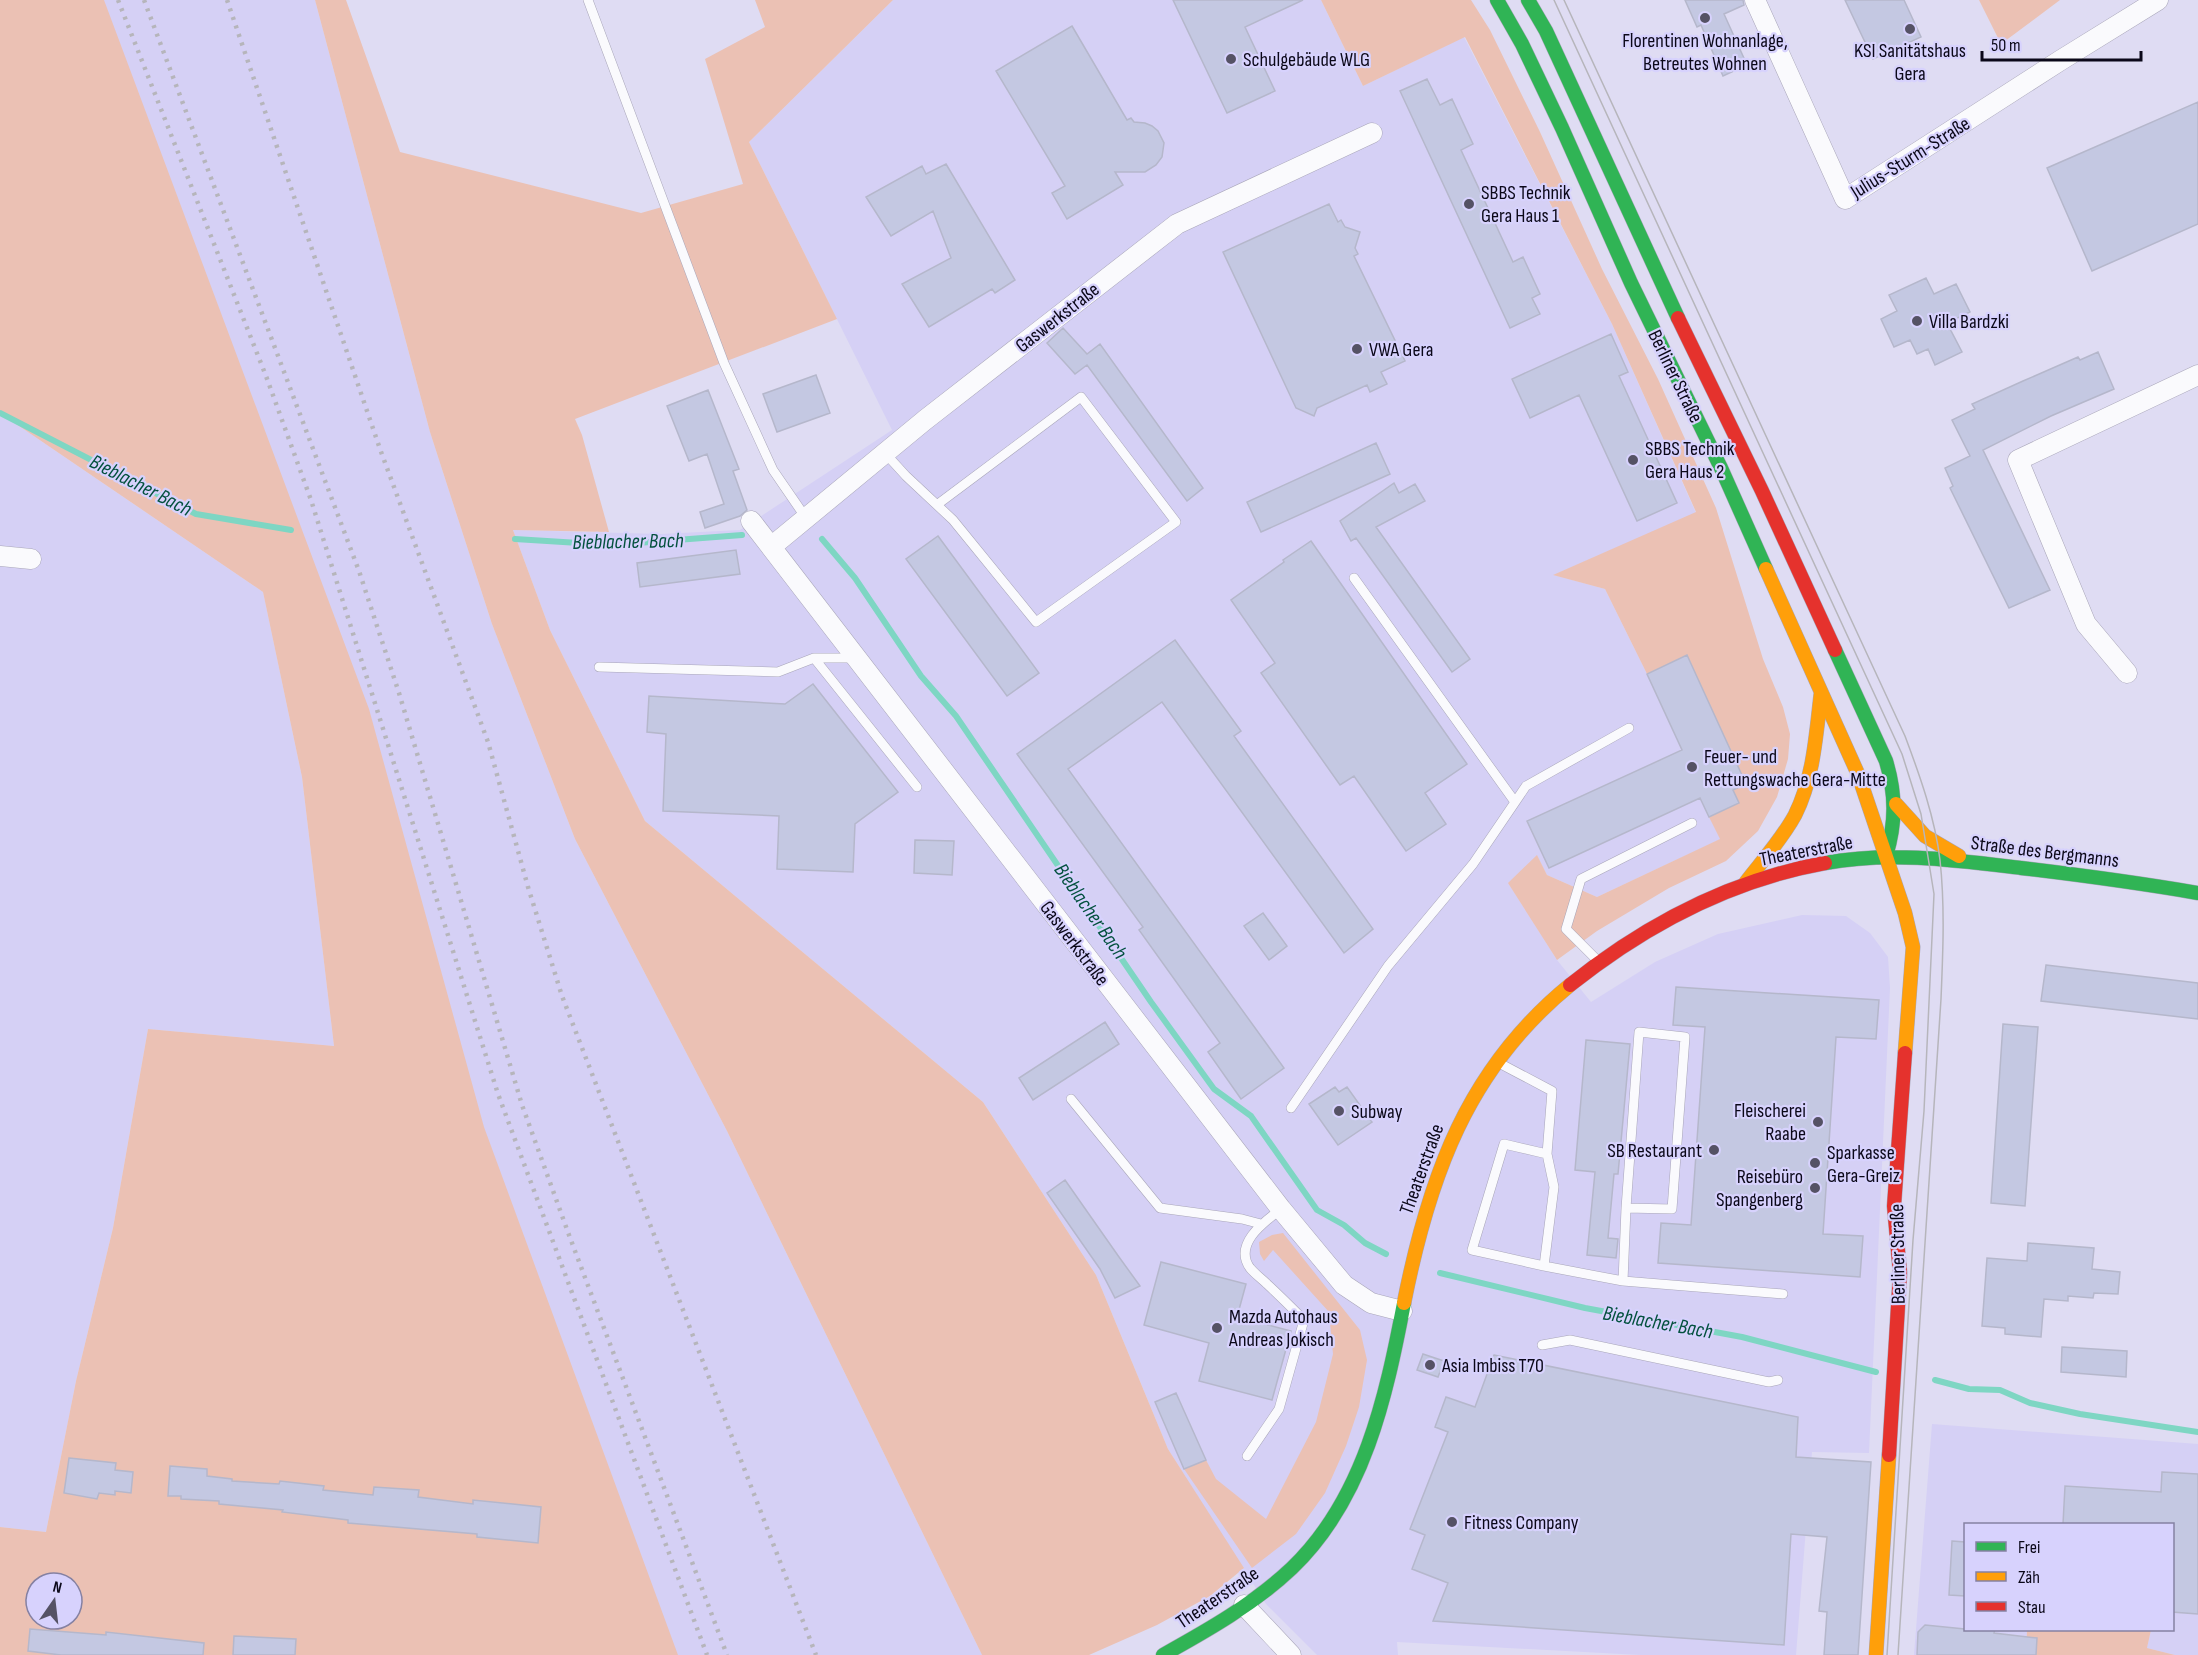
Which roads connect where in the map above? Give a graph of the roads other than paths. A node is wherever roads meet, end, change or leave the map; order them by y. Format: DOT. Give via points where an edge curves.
graph roads {
  1 [pos="588,0"];
  2 [pos="1497,0"];
  3 [pos="1528,0"];
  4 [pos="1755,0"];
  5 [pos="2158,0"];
  6 [pos="1372,133"];
  7 [pos="2198,375"];
  8 [pos="885,453"];
  9 [pos="938,504"];
  10 [pos="806,518"];
  11 [pos="751,521"];
  12 [pos="771,547"];
  13 [pos="0,556"];
  14 [pos="31,558"];
  15 [pos="1354,578"];
  16 [pos="814,658"];
  17 [pos="857,658"];
  18 [pos="599,667"];
  19 [pos="2127,673"];
  20 [pos="1821,693"];
  21 [pos="1629,729"];
  22 [pos="917,787"];
  23 [pos="1515,802"];
  24 [pos="1896,804"];
  25 [pos="1692,823"];
  26 [pos="1886,856"];
  27 [pos="1968,861"];
  28 [pos="1746,882"];
  29 [pos="2198,892"];
  30 [pos="1600,963"];
  31 [pos="1497,1062"];
  32 [pos="1071,1099"];
  33 [pos="1291,1108"];
  34 [pos="1546,1154"];
  35 [pos="1626,1208"];
  36 [pos="1281,1209"];
  37 [pos="1261,1224"];
  38 [pos="1544,1266"];
  39 [pos="1623,1281"];
  40 [pos="1783,1294"];
  41 [pos="1402,1311"];
  42 [pos="1542,1345"];
  43 [pos="1778,1380"];
  44 [pos="1247,1456"];
  45 [pos="1244,1605"];
  46 [pos="1163,1655"];
  47 [pos="1291,1655"];
  48 [pos="1876,1655"];
  1 -- 10 [label="lane" via="724,363 773,470"];
  2 -- 20 [label="main road, Berliner Straße" via="1522,44 1630,283 1721,468"];
  3 -- 24 [label="main road, Berliner Straße" via="1886,761"];
  4 -- 5 [label="street, Julius-Sturm-Straße" via="1845,200"];
  6 -- 8 [label="street, Gaswerkstraße" via="1177,224"];
  7 -- 19 [label="street" via="2018,460 2086,624"];
  8 -- 9 [label="lane"];
  8 -- 10 [label="street, Gaswerkstraße"];
  9 -- 9 [label="lane" via="1036,622 1176,522 1081,397"];
  10 -- 12 [label="street, Gaswerkstraße"];
  11 -- 12 [label="street, Gaswerkstraße"];
  12 -- 17 [label="street, Gaswerkstraße"];
  13 -- 14 [label="street"];
  15 -- 23 [label="lane"];
  16 -- 17 [label="lane"];
  16 -- 18 [label="lane" via="778,672"];
  16 -- 22 [label="lane"];
  17 -- 36 [label="street, Gaswerkstraße"];
  20 -- 26 [label="main road, Berliner Straße" via="1858,774"];
  20 -- 28 [label="main road" via="1810,768 1799,806"];
  21 -- 23 [label="lane" via="1526,786"];
  23 -- 33 [label="lane" via="1473,864 1388,966"];
  24 -- 26 [label="main road, Berliner Straße"];
  24 -- 27 [label="main road" via="1925,836"];
  25 -- 30 [label="lane" via="1581,879 1566,929"];
  26 -- 27 [label="main road, Straße des Bergmanns"];
  26 -- 28 [label="main road, Theaterstraße" via="1821,864"];
  26 -- 48 [label="main road, Berliner Straße" via="1913,947 1894,1206 1900,1273"];
  27 -- 29 [label="main road, Straße des Bergmanns"];
  28 -- 30 [label="main road, Theaterstraße" via="1664,920"];
  30 -- 31 [label="main road, Theaterstraße" via="1543,1008"];
  31 -- 34 [label="lane" via="1552,1091"];
  31 -- 41 [label="main road, Theaterstraße" via="1461,1119 1440,1164"];
  32 -- 37 [label="lane" via="1160,1208"];
  34 -- 38 [label="lane" via="1554,1186"];
  34 -- 38 [label="lane" via="1504,1144 1472,1250"];
  35 -- 35 [label="lane" via="1672,1209 1686,1036 1639,1032"];
  35 -- 39 [label="lane"];
  36 -- 37 [label="lane"];
  36 -- 41 [label="street, Gaswerkstraße" via="1344,1285 1371,1303"];
  37 -- 44 [label="lane" via="1246,1246 1250,1268 1304,1320 1279,1410"];
  38 -- 39 [label="lane"];
  39 -- 40 [label="lane"];
  41 -- 45 [label="main road, Theaterstraße" via="1386,1389 1371,1437 1342,1504 1292,1568"];
  42 -- 43 [label="lane" via="1570,1340 1769,1382"];
  45 -- 46 [label="main road, Theaterstraße"];
  45 -- 47 [label="street"];
}
